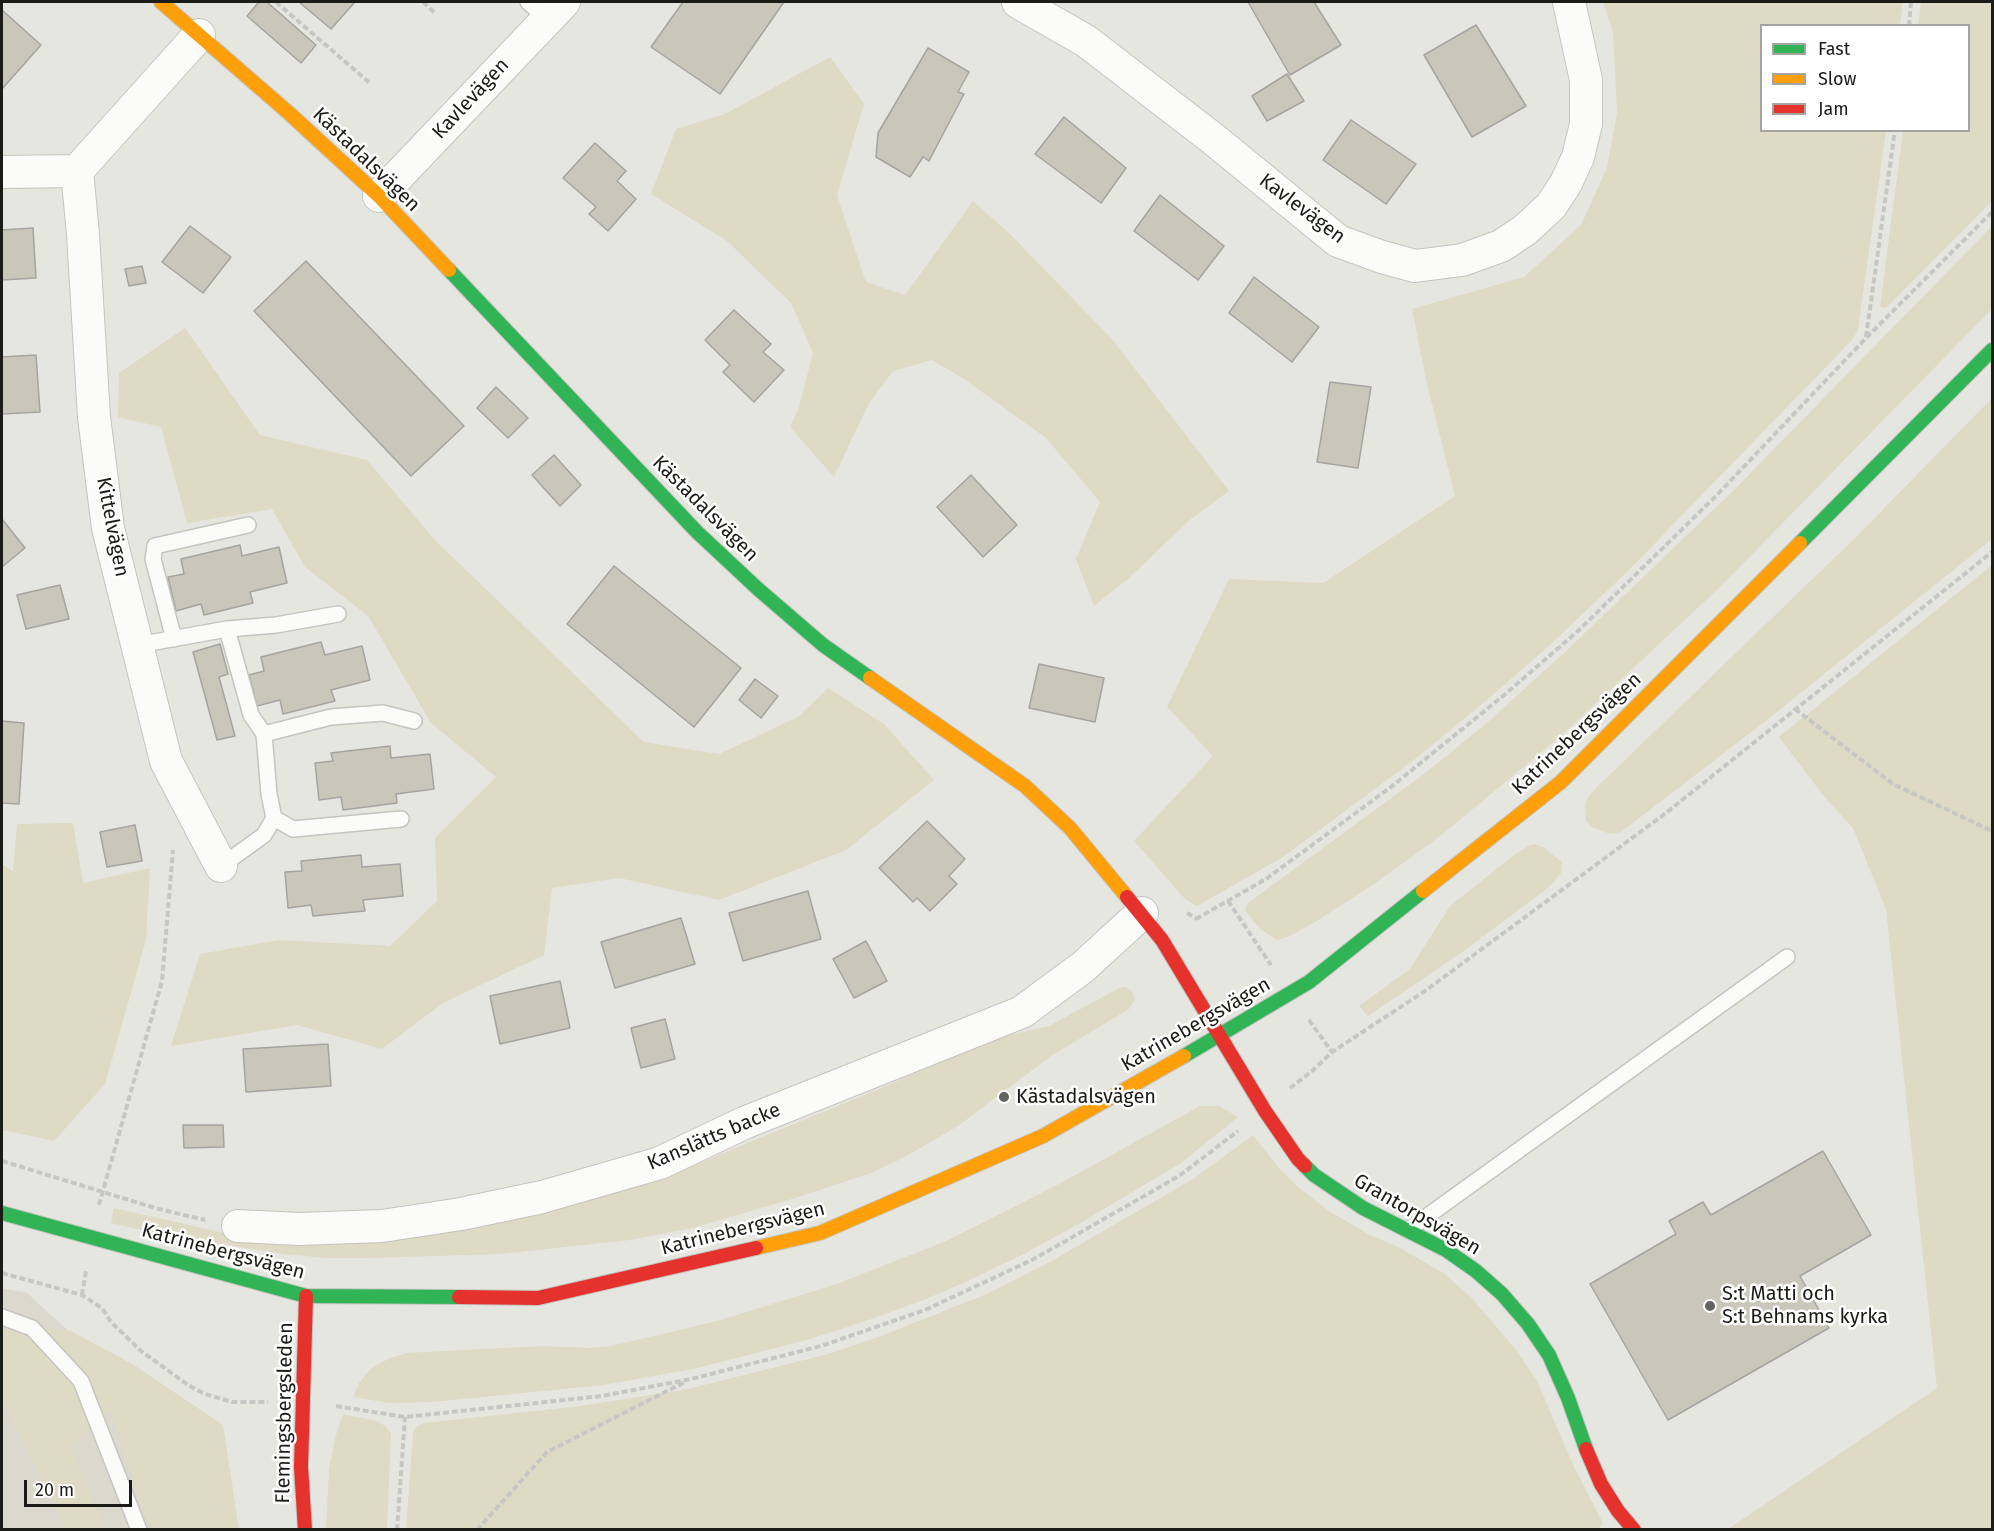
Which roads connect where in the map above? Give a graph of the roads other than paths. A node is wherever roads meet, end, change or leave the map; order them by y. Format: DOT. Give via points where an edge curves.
graph roads {
  1 [pos="161,2"];
  2 [pos="1018,2"];
  3 [pos="1569,2"];
  4 [pos="553,5"];
  5 [pos="199,35"];
  6 [pos="2,171"];
  7 [pos="77,171"];
  8 [pos="379,196"];
  9 [pos="1992,350"];
  10 [pos="248,525"];
  11 [pos="338,614"];
  12 [pos="227,629"];
  13 [pos="174,639"];
  14 [pos="138,645"];
  15 [pos="414,721"];
  16 [pos="264,734"];
  17 [pos="274,818"];
  18 [pos="401,819"];
  19 [pos="221,866"];
  20 [pos="1142,913"];
  21 [pos="1787,957"];
  22 [pos="1221,1035"];
  23 [pos="2,1213"];
  24 [pos="238,1226"];
  25 [pos="1408,1230"];
  26 [pos="306,1296"];
  27 [pos="2,1317"];
  28 [pos="139,1530"];
  29 [pos="304,1530"];
  30 [pos="1634,1530"];
  1 -- 5 [label="street, Kästadalsvägen"];
  2 -- 3 [label="street, Kavlevägen" via="1086,41 1338,241 1414,266 1462,260 1501,246 1551,206 1566,183 1578,157 1586,124 1586,80"];
  4 -- 8 [label="street, Kavlevägen"];
  5 -- 7 [label="street"];
  5 -- 8 [label="street, Kästadalsvägen"];
  6 -- 7 [label="street"];
  7 -- 14 [label="street, Kittelvägen" via="95,429 108,528"];
  8 -- 20 [label="street, Kästadalsvägen" via="697,532 823,645 1025,786 1070,828"];
  9 -- 22 [label="street, Katrinebergsvägen" via="1561,782 1309,982"];
  10 -- 13 [label="lane" via="155,546 153,559"];
  11 -- 12 [label="lane" via="276,626"];
  12 -- 13 [label="lane"];
  12 -- 16 [label="lane" via="250,715"];
  13 -- 14 [label="lane"];
  14 -- 19 [label="street, Kittelvägen" via="166,761"];
  15 -- 16 [label="lane" via="383,713 341,716"];
  16 -- 17 [label="lane"];
  17 -- 18 [label="lane" via="293,829"];
  17 -- 19 [label="lane" via="264,835"];
  20 -- 22 [label="street, Kästadalsvägen"];
  20 -- 24 [label="street, Kanslätts backe" via="1083,967 1022,1012 744,1123 660,1163 542,1197 382,1226"];
  21 -- 25 [label="lane"];
  22 -- 25 [label="street, Grantorpsvägen" via="1298,1159 1314,1175 1363,1208"];
  22 -- 26 [label="street, Katrinebergsvägen" via="1043,1136 820,1233 538,1298"];
  23 -- 26 [label="street, Katrinebergsvägen"];
  25 -- 30 [label="street, Grantorpsvägen" via="1476,1271 1528,1324 1549,1355 1601,1484"];
  26 -- 29 [label="street, Flemingsbergsleden" via="301,1467"];
  27 -- 28 [label="lane" via="32,1328 81,1381"];
}
